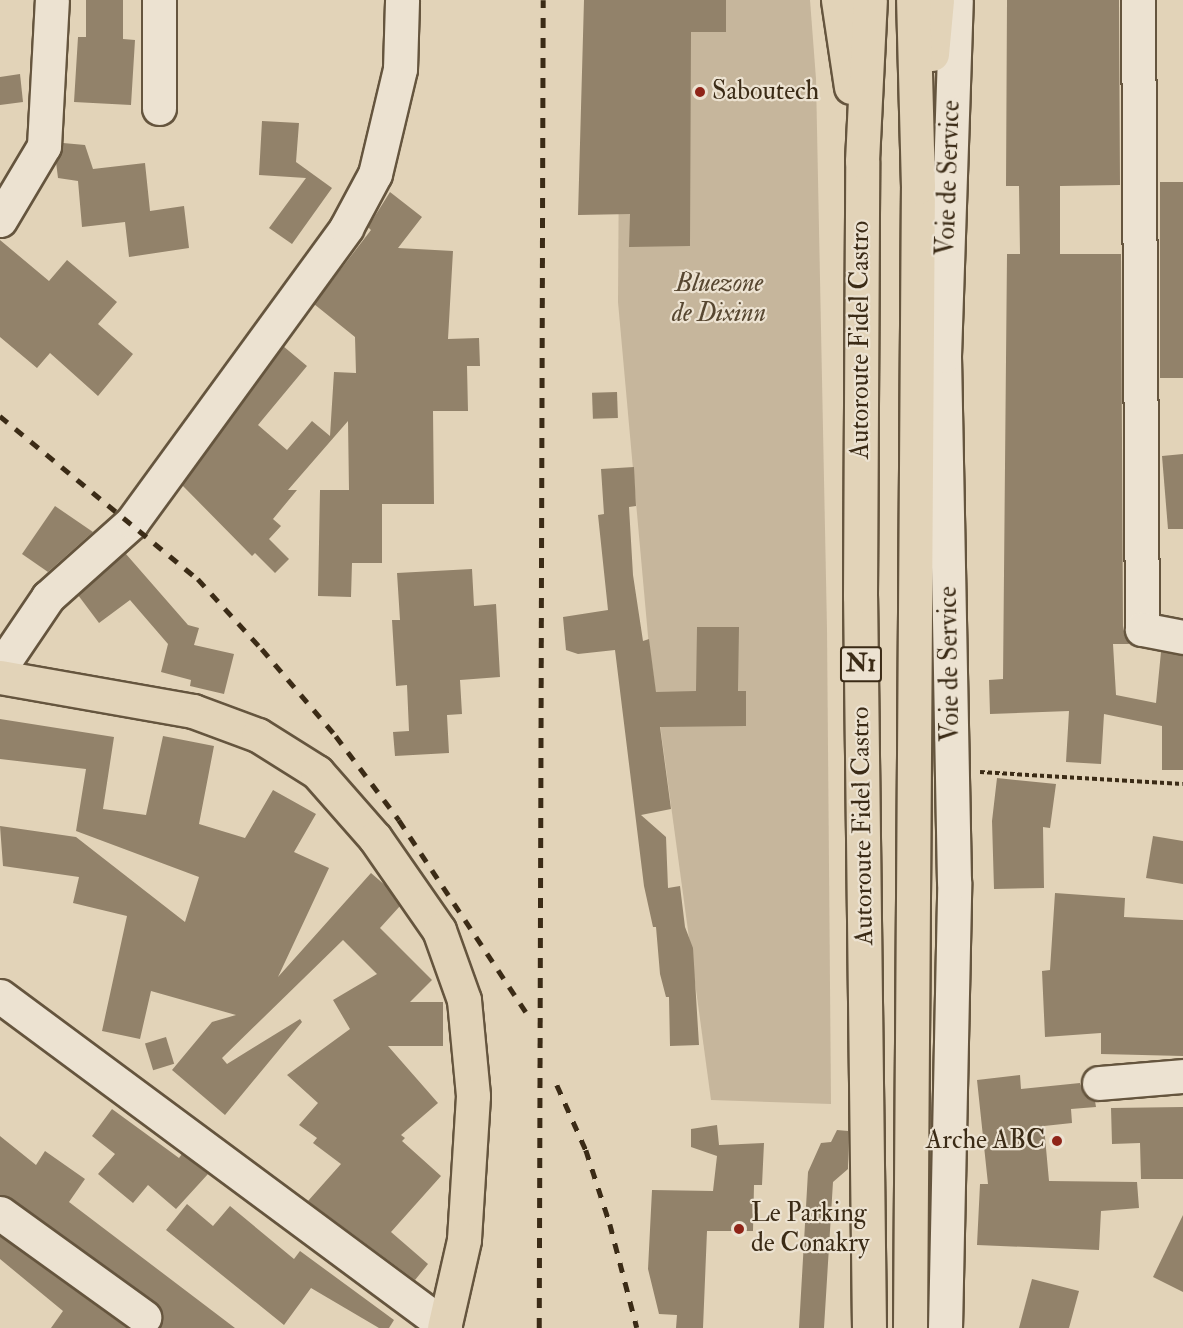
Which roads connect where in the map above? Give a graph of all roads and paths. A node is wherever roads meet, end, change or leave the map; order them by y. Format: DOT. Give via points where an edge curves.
graph roads {
  1 [pos="52,0"];
  2 [pos="159,0"];
  3 [pos="402,0"];
  4 [pos="838,0"];
  5 [pos="870,0"];
  6 [pos="913,0"];
  7 [pos="937,0"];
  8 [pos="956,0"];
  9 [pos="1138,0"];
  10 [pos="159,108"];
  11 [pos="862,161"];
  12 [pos="918,187"];
  13 [pos="0,220"];
  14 [pos="1183,637"];
  15 [pos="0,668"];
  16 [pos="0,677"];
  17 [pos="953,770"];
  18 [pos="1183,784"];
  19 [pos="0,996"];
  20 [pos="1183,1076"];
  21 [pos="1099,1083"];
  22 [pos="0,1213"];
  23 [pos="144,1317"];
  24 [pos="444,1327"];
  25 [pos="869,1328"];
  26 [pos="910,1328"];
  27 [pos="945,1328"];
  1 -- 13 [label="street" via="44,146"];
  2 -- 10 [label="street"];
  3 -- 15 [label="street" via="400,69 375,174 346,228 132,522 48,597"];
  4 -- 11 [label="main road"];
  5 -- 11 [label="main road, Autoroute Fidel Castro / N1"];
  6 -- 12 [label="main road, Autoroute Fidel Castro / N1"];
  7 -- 12 [label="main road"];
  8 -- 17 [label="street, Voie de Service" via="944,356"];
  9 -- 14 [label="street" via="1142,629"];
  11 -- 25 [label="main road, Autoroute Fidel Castro / N1" via="861,596"];
  12 -- 26 [label="main road, Autoroute Fidel Castro / N1"];
  16 -- 24 [label="main road" via="193,711 258,735 317,772 375,838 438,930 464,1000 473,1096 464,1240"];
  17 -- 18 [label="path"];
  17 -- 27 [label="street, Voie de Service"];
  19 -- 24 [label="street"];
  20 -- 21 [label="street"];
  22 -- 23 [label="street"];
}
